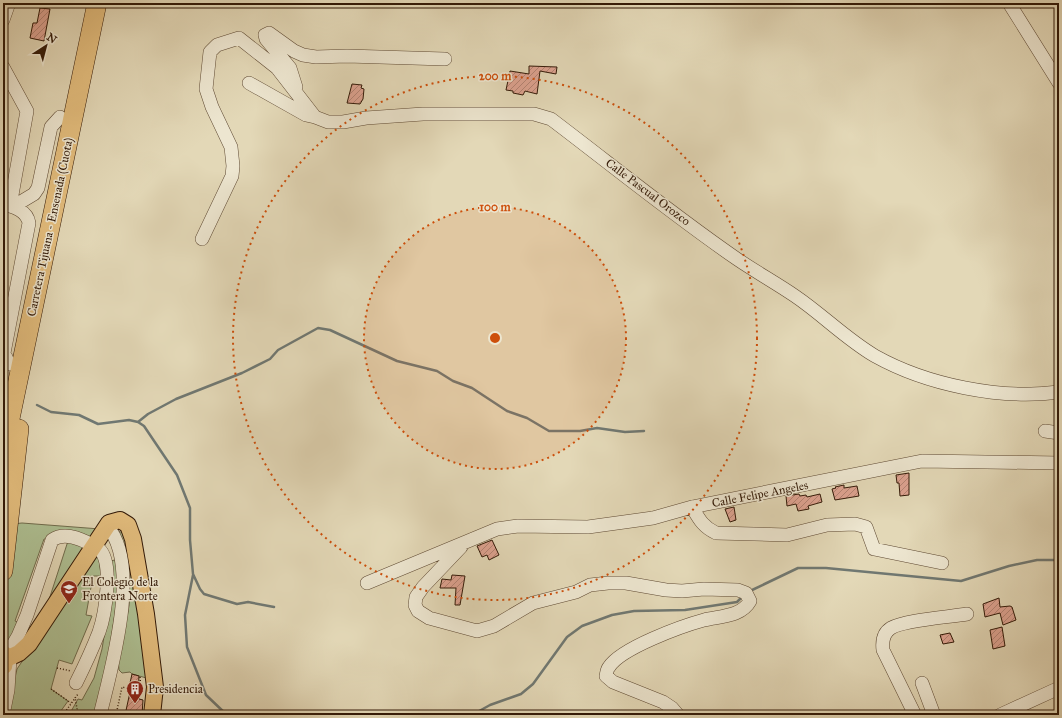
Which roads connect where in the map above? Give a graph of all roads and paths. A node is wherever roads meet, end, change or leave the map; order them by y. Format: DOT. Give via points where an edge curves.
graph roads {
  1 [pos="9,3"];
  2 [pos="85,3"];
  3 [pos="97,3"];
  4 [pos="1009,3"];
  5 [pos="3,20"];
  6 [pos="445,59"];
  7 [pos="3,67"];
  8 [pos="249,83"];
  9 [pos="1059,83"];
  10 [pos="300,96"];
  11 [pos="60,117"];
  12 [pos="315,117"];
  13 [pos="9,205"];
  14 [pos="202,239"];
  15 [pos="9,364"];
  16 [pos="9,392"];
  17 [pos="1059,392"];
  18 [pos="1045,431"];
  19 [pos="1059,433"];
  20 [pos="3,452"];
  21 [pos="1059,463"];
  22 [pos="692,507"];
  23 [pos="107,526"];
  24 [pos="464,543"];
  25 [pos="93,545"];
  26 [pos="942,563"];
  27 [pos="3,571"];
  28 [pos="367,584"];
  29 [pos="967,614"];
  30 [pos="5,659"];
  31 [pos="57,668"];
  32 [pos="67,671"];
  33 [pos="922,683"];
  34 [pos="76,684"];
  35 [pos="1059,688"];
  36 [pos="51,689"];
  37 [pos="141,692"];
  38 [pos="75,697"];
  39 [pos="71,703"];
  40 [pos="3,715"];
  41 [pos="63,715"];
  42 [pos="75,715"];
  43 [pos="100,715"];
  44 [pos="116,715"];
  45 [pos="152,715"];
  46 [pos="678,715"];
  47 [pos="915,715"];
  48 [pos="934,715"];
  49 [pos="1000,715"];
  1 -- 5 [label="street"];
  2 -- 11 [label="highway, Carretera Tijuana - Ensenada (Cuota)"];
  3 -- 16 [label="highway, Carretera Tijuana - Ensenada (Cuota)"];
  4 -- 9 [label="street"];
  6 -- 10 [label="street" via="303,56 269,33 266,39 290,68"];
  7 -- 13 [label="street" via="27,111"];
  8 -- 12 [label="street, Calle Pascual Orozco" via="306,115"];
  10 -- 12 [label="street"];
  10 -- 14 [label="street" via="277,68 239,38 217,44 210,52 206,89 231,147 234,166 232,176"];
  11 -- 13 [label="street" via="51,127 38,188 34,194"];
  11 -- 15 [label="highway, Carretera Tijuana - Ensenada (Cuota)"];
  12 -- 17 [label="street, Calle Pascual Orozco" via="328,122 423,114 534,114 551,119 737,259 796,297 876,356 942,383 992,393"];
  13 -- 15 [label="street" via="26,216 29,223 4,353"];
  15 -- 16 [label="highway, Carretera Tijuana - Ensenada (Cuota)"];
  16 -- 20 [label="highway, Carretera Tijuana - Ensenada (Cuota)"];
  16 -- 27 [label="highway" via="20,415"];
  18 -- 19 [label="street"];
  21 -- 22 [label="street, Calle Felipe Angeles" via="922,461"];
  22 -- 24 [label="street, Calle Felipe Angeles" via="654,518 625,522 497,529"];
  22 -- 26 [label="street" via="704,526 716,533 787,535 827,525 855,524 866,527 874,549"];
  23 -- 25 [label="main road"];
  23 -- 43 [label="street" via="112,531 121,558 123,588 121,617"];
  23 -- 45 [label="main road" via="112,521 120,520 128,525 133,539 155,687"];
  24 -- 28 [label="street, Calle Felipe Angeles"];
  24 -- 46 [label="street" via="422,587 415,605 418,611 429,618 477,631 494,626 533,603 602,583 626,582 666,590 720,589 746,593 750,601 743,610 664,634 625,654 608,668 606,676 613,682 663,702"];
  25 -- 30 [label="main road" via="29,644 20,653"];
  25 -- 30 [label="street" via="69,536 60,536 52,540 27,615"];
  25 -- 34 [label="street" via="103,552 105,559 106,593 99,631"];
  29 -- 47 [label="street" via="904,624 890,629 885,635 882,642 883,650"];
  30 -- 40 [label="street" via="8,690"];
  31 -- 32 [label="path"];
  33 -- 48 [label="street"];
  34 -- 38 [label="path" via="82,687"];
  35 -- 49 [label="street"];
  36 -- 39 [label="path"];
  37 -- 44 [label="path" via="122,687"];
  38 -- 39 [label="path"];
  38 -- 42 [label="path"];
  39 -- 41 [label="path"];
}
